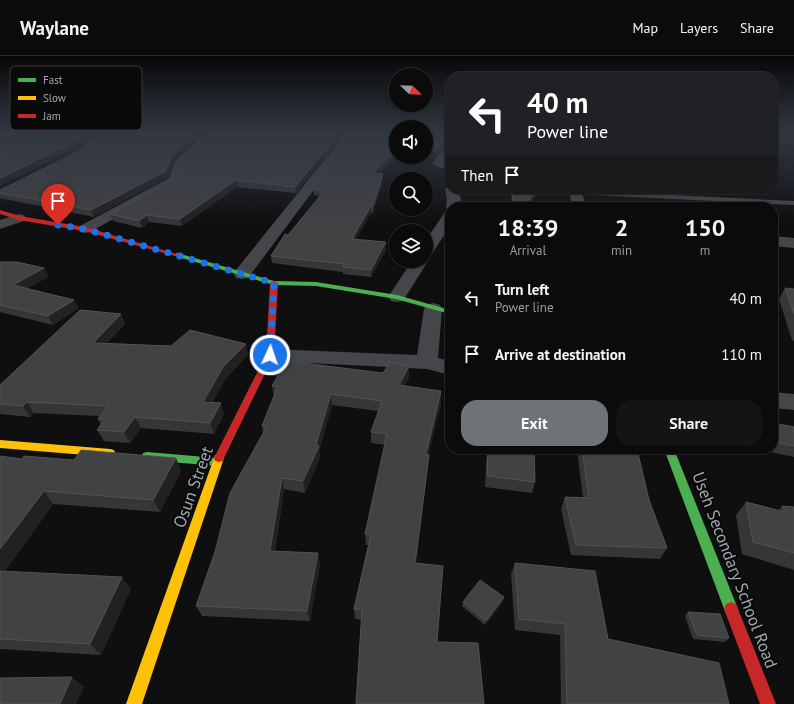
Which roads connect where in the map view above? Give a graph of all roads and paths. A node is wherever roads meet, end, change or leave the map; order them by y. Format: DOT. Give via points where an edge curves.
graph roads {
  1 [pos="180,162"];
  2 [pos="329,162"];
  3 [pos="642,194"];
  4 [pos="777,202"];
  5 [pos="778,202"];
  6 [pos="794,203"];
  7 [pos="0,212"];
  8 [pos="19,218"];
  9 [pos="445,222"];
  10 [pos="0,224"];
  11 [pos="85,229"];
  12 [pos="433,240"];
  13 [pos="778,241"];
  14 [pos="794,243"];
  15 [pos="416,268"];
  16 [pos="242,274"];
  17 [pos="274,283"];
  18 [pos="397,297"];
  19 [pos="441,310"];
  20 [pos="270,355"];
  21 [pos="428,362"];
  22 [pos="445,367"];
  23 [pos="778,400"];
  24 [pos="794,402"];
  25 [pos="0,444"];
  26 [pos="116,453"];
  27 [pos="671,454"];
  28 [pos="139,455"];
  29 [pos="217,462"];
  30 [pos="134,704"];
  31 [pos="768,704"];
  1 -- 11 [label="street" via="174,180"];
  2 -- 16 [label="street"];
  3 -- 4 [label="lane"];
  5 -- 6 [label="lane"];
  7 -- 8 [label="street"];
  8 -- 10 [label="street"];
  8 -- 11 [label="street"];
  9 -- 12 [label="street"];
  11 -- 16 [label="street"];
  13 -- 14 [label="street"];
  15 -- 18 [label="street"];
  16 -- 17 [label="street"];
  17 -- 18 [label="street" via="316,284"];
  17 -- 20 [label="street, Osun Street"];
  18 -- 19 [label="street"];
  19 -- 21 [label="street"];
  20 -- 21 [label="street"];
  20 -- 29 [label="street, Osun Street"];
  21 -- 22 [label="street"];
  23 -- 24 [label="street"];
  25 -- 26 [label="street"];
  27 -- 31 [label="street, Useh Secondary School Road"];
  28 -- 29 [label="street"];
  29 -- 30 [label="street, Osun Street"];
}
